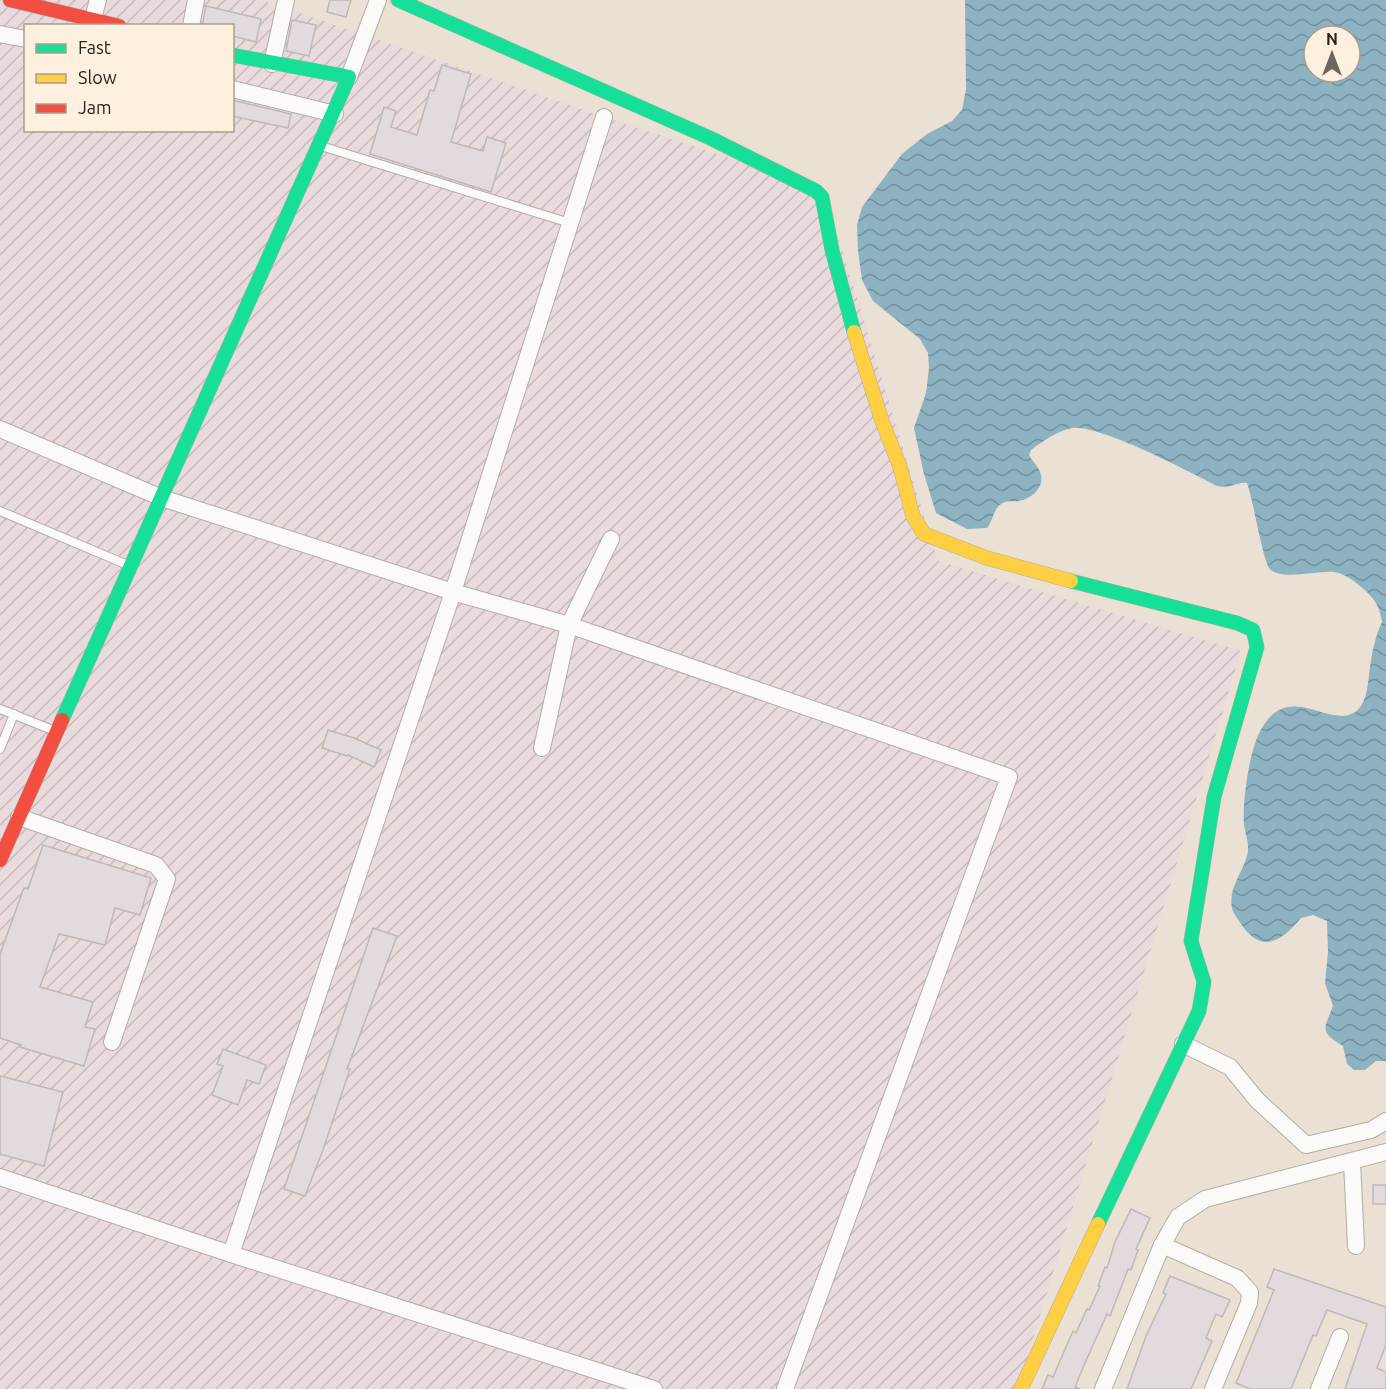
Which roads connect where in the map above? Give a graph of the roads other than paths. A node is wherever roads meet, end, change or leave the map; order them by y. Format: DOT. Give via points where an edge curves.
graph roads {
  1 [pos="10,0"];
  2 [pos="98,0"];
  3 [pos="196,0"];
  4 [pos="286,0"];
  5 [pos="378,0"];
  6 [pos="398,0"];
  7 [pos="93,18"];
  8 [pos="112,24"];
  9 [pos="190,24"];
  10 [pos="0,34"];
  11 [pos="24,39"];
  12 [pos="234,55"];
  13 [pos="272,64"];
  14 [pos="349,77"];
  15 [pos="234,89"];
  16 [pos="335,114"];
  17 [pos="604,117"];
  18 [pos="320,145"];
  19 [pos="570,223"];
  20 [pos="0,429"];
  21 [pos="162,498"];
  22 [pos="0,511"];
  23 [pos="611,539"];
  24 [pos="132,566"];
  25 [pos="453,592"];
  26 [pos="569,625"];
  27 [pos="0,709"];
  28 [pos="14,714"];
  29 [pos="58,732"];
  30 [pos="542,748"];
  31 [pos="0,749"];
  32 [pos="20,818"];
  33 [pos="0,860"];
  34 [pos="112,1041"];
  35 [pos="1183,1044"];
  36 [pos="1386,1121"];
  37 [pos="1386,1152"];
  38 [pos="1352,1162"];
  39 [pos="0,1177"];
  40 [pos="1162,1245"];
  41 [pos="1356,1246"];
  42 [pos="231,1254"];
  43 [pos="1340,1337"];
  44 [pos="654,1389"];
  45 [pos="785,1389"];
  46 [pos="1022,1389"];
  47 [pos="1104,1389"];
  48 [pos="1213,1389"];
  49 [pos="1319,1389"];
  1 -- 7 [label="street"];
  2 -- 7 [label="street"];
  3 -- 9 [label="street"];
  4 -- 13 [label="street"];
  5 -- 14 [label="street"];
  6 -- 35 [label="street" via="710,138 822,197 852,327 913,516 924,534 987,558 1237,623 1255,633 1257,647 1214,797 1191,941 1204,982 1199,1011"];
  7 -- 8 [label="street"];
  10 -- 11 [label="street"];
  12 -- 13 [label="street"];
  13 -- 14 [label="street"];
  14 -- 16 [label="street"];
  15 -- 16 [label="street"];
  16 -- 18 [label="street"];
  17 -- 19 [label="street"];
  18 -- 19 [label="lane"];
  18 -- 21 [label="street"];
  19 -- 25 [label="street"];
  20 -- 21 [label="street"];
  21 -- 24 [label="street"];
  21 -- 25 [label="street"];
  22 -- 24 [label="lane"];
  23 -- 26 [label="street"];
  24 -- 29 [label="street"];
  25 -- 26 [label="street"];
  25 -- 42 [label="street"];
  26 -- 30 [label="street"];
  26 -- 45 [label="street" via="1009,777"];
  27 -- 28 [label="lane"];
  28 -- 29 [label="lane"];
  28 -- 31 [label="lane"];
  29 -- 32 [label="street"];
  32 -- 33 [label="street"];
  32 -- 34 [label="street" via="156,865 167,879"];
  35 -- 36 [label="street" via="1230,1067 1257,1100 1306,1145 1371,1130"];
  35 -- 46 [label="street"];
  37 -- 38 [label="street"];
  38 -- 40 [label="street" via="1204,1199 1178,1217"];
  38 -- 41 [label="street"];
  39 -- 42 [label="street"];
  40 -- 47 [label="street"];
  40 -- 48 [label="street" via="1238,1278 1250,1292"];
  42 -- 44 [label="street"];
  43 -- 49 [label="street"];
}
